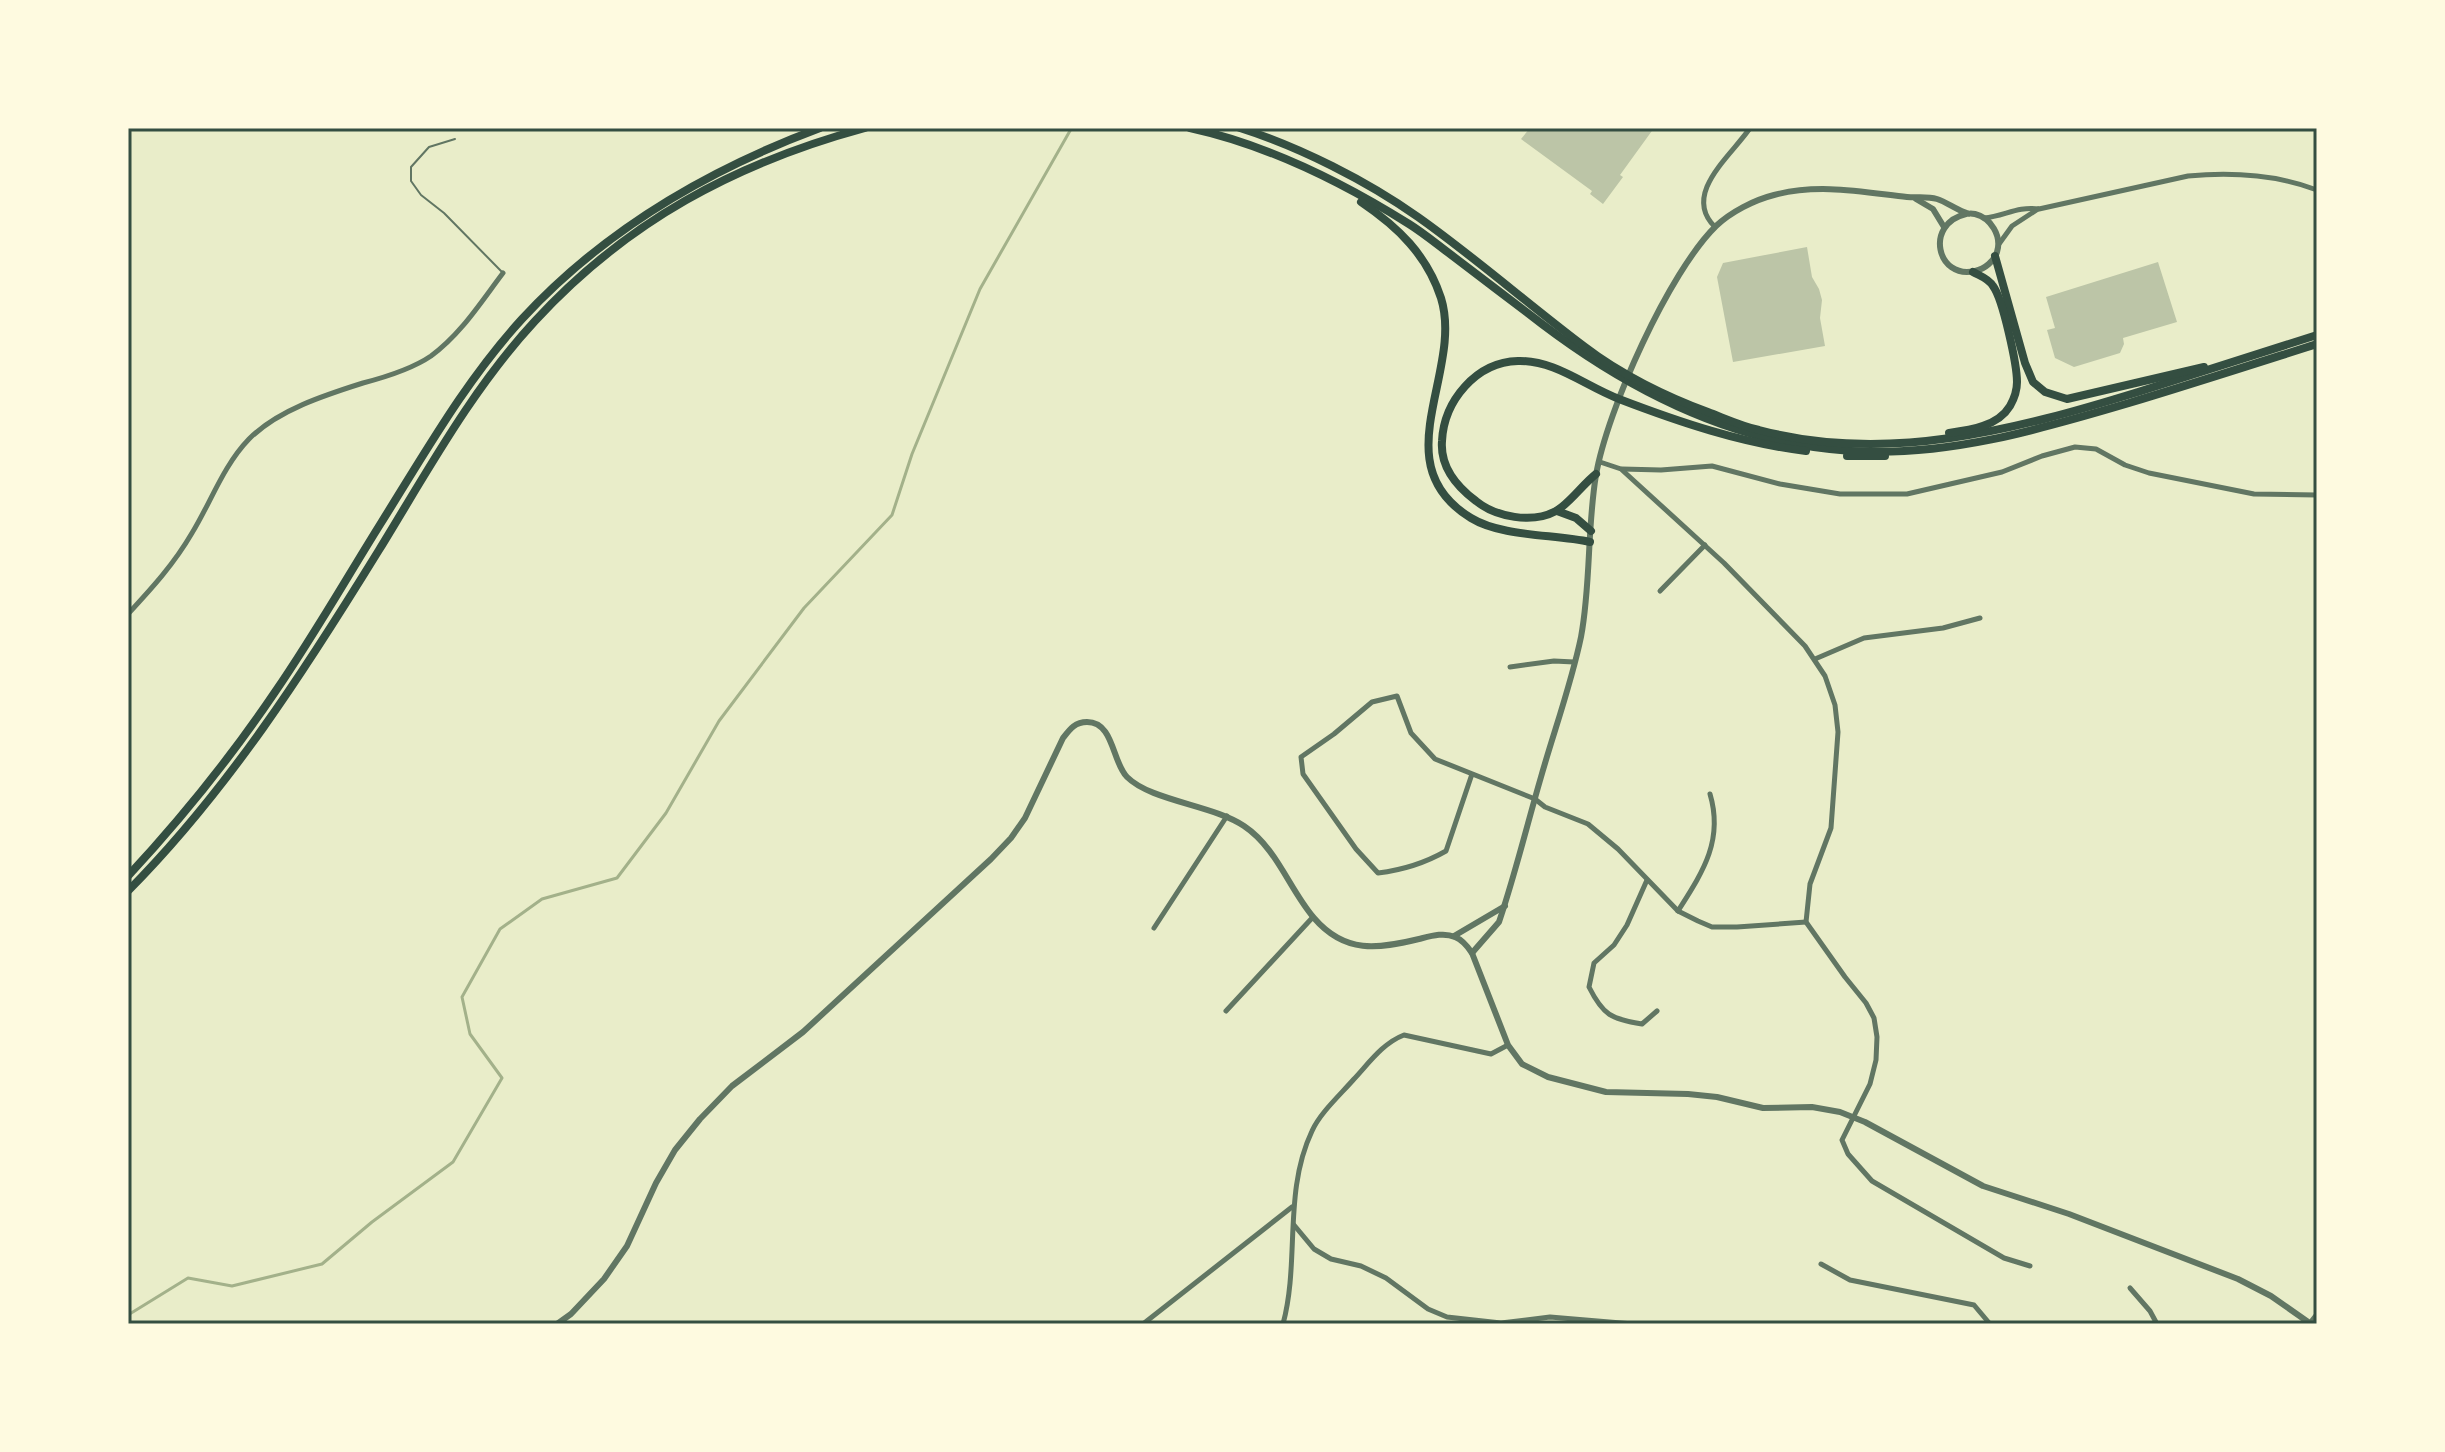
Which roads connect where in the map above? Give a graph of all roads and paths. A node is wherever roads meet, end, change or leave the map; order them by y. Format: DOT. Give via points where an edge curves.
graph roads {
  1 [pos="820,128"];
  2 [pos="865,128"];
  3 [pos="1190,128"];
  4 [pos="1240,128"];
  5 [pos="1750,128"];
  6 [pos="455,139"];
  7 [pos="1318,172"];
  8 [pos="2317,190"];
  9 [pos="1913,198"];
  10 [pos="2039,209"];
  11 [pos="1966,214"];
  12 [pos="1984,218"];
  13 [pos="1715,227"];
  14 [pos="1944,227"];
  15 [pos="1998,245"];
  16 [pos="1995,256"];
  17 [pos="1973,272"];
  18 [pos="503,273"];
  19 [pos="2317,335"];
  20 [pos="2317,344"];
  21 [pos="2224,365"];
  22 [pos="2023,433"];
  23 [pos="1916,443"];
  24 [pos="1600,462"];
  25 [pos="1621,469"];
  26 [pos="1596,474"];
  27 [pos="2317,495"];
  28 [pos="1557,511"];
  29 [pos="1591,531"];
  30 [pos="1590,542"];
  31 [pos="1705,545"];
  32 [pos="1660,591"];
  33 [pos="128,614"];
  34 [pos="1980,618"];
  35 [pos="1815,659"];
  36 [pos="1574,662"];
  37 [pos="1510,667"];
  38 [pos="1472,774"];
  39 [pos="1710,794"];
  40 [pos="1535,799"];
  41 [pos="1227,816"];
  42 [pos="128,876"];
  43 [pos="1647,880"];
  44 [pos="128,891"];
  45 [pos="1505,906"];
  46 [pos="1678,911"];
  47 [pos="1313,917"];
  48 [pos="1806,922"];
  49 [pos="1154,928"];
  50 [pos="1454,936"];
  51 [pos="1472,953"];
  52 [pos="1226,1011"];
  53 [pos="1657,1011"];
  54 [pos="1508,1045"];
  55 [pos="1853,1117"];
  56 [pos="1293,1207"];
  57 [pos="1293,1225"];
  58 [pos="1821,1264"];
  59 [pos="2030,1266"];
  60 [pos="2130,1288"];
  61 [pos="2317,1314"];
  62 [pos="557,1324"];
  63 [pos="1143,1324"];
  64 [pos="1283,1324"];
  65 [pos="1633,1324"];
  66 [pos="1990,1324"];
  67 [pos="2157,1324"];
  68 [pos="2310,1324"];
  1 -- 42 [label="highway" via="708,177 630,224 520,320 467,387 275,693 198,796"];
  2 -- 44 [label="highway" via="776,156 683,201 644,226 536,319 473,399 280,706"];
  3 -- 7 [label="highway"];
  4 -- 23 [label="highway" via="1331,167 1416,216 1588,350 1669,397 1758,430 1825,441"];
  5 -- 13 [label="street" via="1708,179 1703,193 1705,211"];
  6 -- 18 [label="lane" via="429,147 411,167 411,181"];
  7 -- 22 [label="highway" via="1412,225 1622,380 1699,417 1787,442 1851,451 1941,448"];
  7 -- 30 [label="highway" via="1403,234 1442,301 1441,360 1427,449 1445,496 1473,520 1489,526"];
  8 -- 10 [label="street" via="2277,178 2213,174"];
  9 -- 11 [label="street" via="1938,199"];
  9 -- 13 [label="street" via="1825,189 1783,192 1743,208"];
  9 -- 14 [label="street" via="1933,209"];
  10 -- 12 [label="street" via="2020,208"];
  10 -- 15 [label="street" via="2012,226"];
  11 -- 12 [label="street"];
  11 -- 14 [label="street"];
  12 -- 15 [label="street" via="1995,230"];
  13 -- 24 [label="street" via="1649,330"];
  14 -- 17 [label="street" via="1939,240 1943,257 1956,270"];
  15 -- 16 [label="street"];
  16 -- 17 [label="street"];
  16 -- 21 [label="highway" via="2025,363 2033,382 2045,392 2067,399"];
  17 -- 23 [label="highway" via="1992,283 1999,297 2015,363 2014,398 1991,423"];
  18 -- 33 [label="street" via="461,329 430,357 279,417 249,439 219,480 172,566"];
  19 -- 21 [label="highway"];
  20 -- 22 [label="highway"];
  21 -- 23 [label="highway" via="2055,417"];
  22 -- 28 [label="highway" via="1930,455 1860,457 1785,448 1676,420 1549,365 1499,363 1474,376 1452,402 1442,430 1448,473 1488,510 1534,517"];
  24 -- 25 [label="street"];
  24 -- 26 [label="street"];
  25 -- 27 [label="street" via="1712,466 1840,494 1907,494 2002,472 2075,447 2096,449 2149,473 2254,494"];
  25 -- 31 [label="street"];
  26 -- 28 [label="highway"];
  26 -- 29 [label="street"];
  28 -- 29 [label="highway"];
  29 -- 30 [label="street"];
  30 -- 36 [label="street"];
  31 -- 32 [label="street"];
  31 -- 35 [label="street"];
  34 -- 35 [label="street" via="1864,638"];
  35 -- 48 [label="street" via="1835,705 1838,732 1831,828 1810,884"];
  36 -- 37 [label="street"];
  36 -- 40 [label="street"];
  38 -- 38 [label="street" via="1435,759 1411,733 1397,696 1372,702 1301,757 1303,774 1378,873 1402,870 1446,851"];
  38 -- 40 [label="street"];
  39 -- 46 [label="street" via="1716,831 1703,872"];
  40 -- 43 [label="street" via="1588,824"];
  40 -- 45 [label="street"];
  41 -- 47 [label="street" via="1261,841"];
  41 -- 49 [label="street"];
  41 -- 62 [label="street" via="1147,790 1127,778 1109,738 1094,722 1071,727 1011,838 803,1032 732,1086 700,1119 675,1150 627,1246 604,1279"];
  43 -- 46 [label="street"];
  43 -- 53 [label="street" via="1627,925 1594,963 1589,987 1599,1007 1618,1020 1642,1024"];
  45 -- 50 [label="street"];
  45 -- 51 [label="street" via="1499,922"];
  46 -- 48 [label="street" via="1712,927"];
  47 -- 50 [label="street" via="1356,946 1379,948 1438,934"];
  47 -- 52 [label="street"];
  48 -- 55 [label="street" via="1874,1018 1876,1060"];
  50 -- 51 [label="street"];
  51 -- 54 [label="street"];
  54 -- 55 [label="street" via="1522,1064 1583,1088 1717,1097 1763,1108 1824,1108"];
  54 -- 56 [label="street" via="1491,1054 1404,1035 1392,1040 1313,1128 1301,1159"];
  55 -- 59 [label="street" via="1842,1140 1872,1181 2004,1258"];
  55 -- 68 [label="street" via="1983,1186 2238,1279"];
  56 -- 57 [label="street"];
  56 -- 63 [label="street"];
  57 -- 64 [label="street"];
  57 -- 65 [label="street" via="1314,1249 1386,1278 1447,1317"];
  58 -- 66 [label="street" via="1850,1280 1974,1305"];
  60 -- 67 [label="street"];
  61 -- 68 [label="street"];
}
